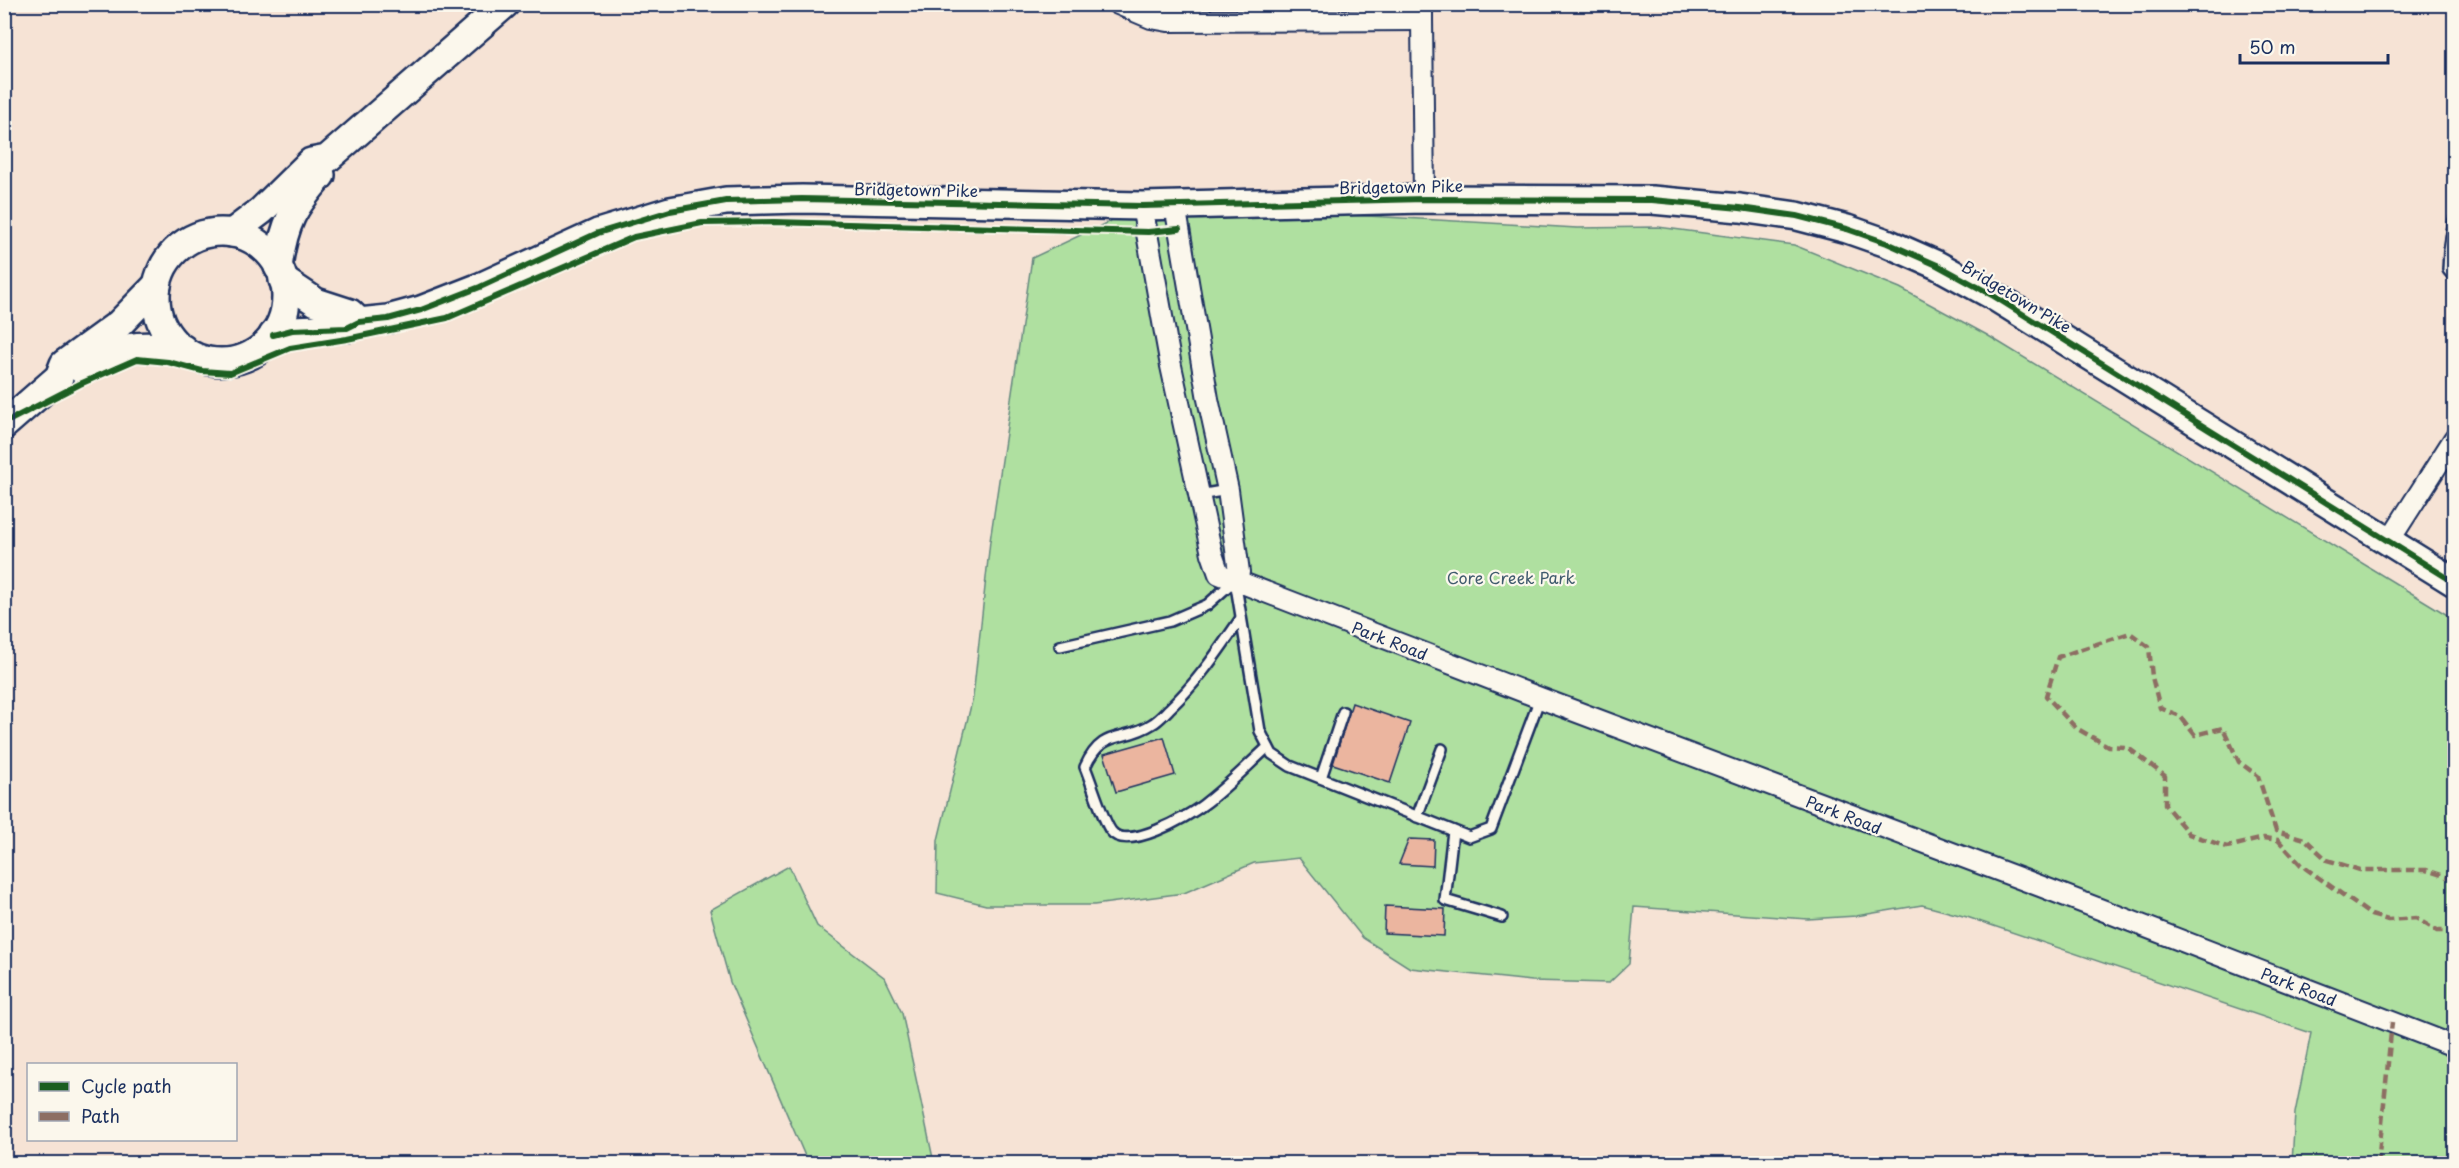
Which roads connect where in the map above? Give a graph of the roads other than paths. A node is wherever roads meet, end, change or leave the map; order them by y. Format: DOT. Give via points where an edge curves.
graph roads {
  1 [pos="505,4"];
  2 [pos="1118,4"];
  3 [pos="1422,12"];
  4 [pos="327,159"];
  5 [pos="1424,199"];
  6 [pos="1175,205"];
  7 [pos="1142,206"];
  8 [pos="2454,220"];
  9 [pos="232,233"];
  10 [pos="281,273"];
  11 [pos="2454,276"];
  12 [pos="157,285"];
  13 [pos="359,322"];
  14 [pos="273,335"];
  15 [pos="183,349"];
  16 [pos="59,377"];
  17 [pos="4,425"];
  18 [pos="2454,438"];
  19 [pos="1228,490"];
  20 [pos="1199,495"];
  21 [pos="2389,541"];
  22 [pos="1234,580"];
  23 [pos="2454,582"];
  24 [pos="1241,618"];
  25 [pos="1060,646"];
  26 [pos="1540,698"];
  27 [pos="1343,712"];
  28 [pos="1268,747"];
  29 [pos="1442,749"];
  30 [pos="1321,778"];
  31 [pos="1417,817"];
  32 [pos="1454,831"];
  33 [pos="1502,917"];
  34 [pos="2454,1046"];
  1 -- 4 [label="street"];
  2 -- 3 [label="street" via="1168,21"];
  3 -- 5 [label="street"];
  4 -- 9 [label="street" via="311,162 261,211"];
  4 -- 10 [label="street" via="322,174 298,201 289,219"];
  5 -- 6 [label="street, Bridgetown Pike"];
  5 -- 21 [label="street, Bridgetown Pike" via="1687,202 1797,216 1887,243 1992,295"];
  6 -- 7 [label="street, Bridgetown Pike"];
  6 -- 19 [label="street" via="1208,399"];
  7 -- 13 [label="street, Bridgetown Pike" via="726,201 670,211 598,233 421,310"];
  7 -- 20 [label="street, Park Road"];
  8 -- 11 [label="lane" via="2448,270"];
  9 -- 10 [label="street" via="259,245"];
  9 -- 12 [label="street" via="203,234 184,244 168,259"];
  10 -- 13 [label="street" via="316,302 350,313"];
  10 -- 14 [label="street" via="285,309"];
  12 -- 15 [label="street" via="157,307 163,328"];
  12 -- 16 [label="street" via="119,324 64,364"];
  13 -- 14 [label="street, Bridgetown Pike" via="347,328 292,330"];
  14 -- 15 [label="street" via="252,354 238,360 209,361"];
  15 -- 16 [label="street" via="124,349 111,352 74,376"];
  16 -- 17 [label="street"];
  18 -- 21 [label="street"];
  19 -- 20 [label="lane"];
  19 -- 22 [label="street" via="1239,572"];
  20 -- 22 [label="street, Park Road" via="1219,574"];
  21 -- 23 [label="street, Bridgetown Pike"];
  22 -- 24 [label="lane"];
  22 -- 25 [label="lane" via="1207,605 1170,621"];
  22 -- 26 [label="street, Park Road"];
  24 -- 28 [label="lane" via="1260,731"];
  24 -- 28 [label="lane" via="1213,661 1184,695 1152,725 1101,742 1085,766 1111,832 1121,839 1133,838 1202,806"];
  26 -- 32 [label="lane" via="1491,829 1469,837"];
  26 -- 34 [label="street, Park Road"];
  27 -- 30 [label="lane"];
  28 -- 30 [label="lane" via="1290,766"];
  29 -- 31 [label="lane"];
  30 -- 31 [label="lane"];
  31 -- 32 [label="lane"];
  32 -- 33 [label="lane" via="1445,900"];
}
